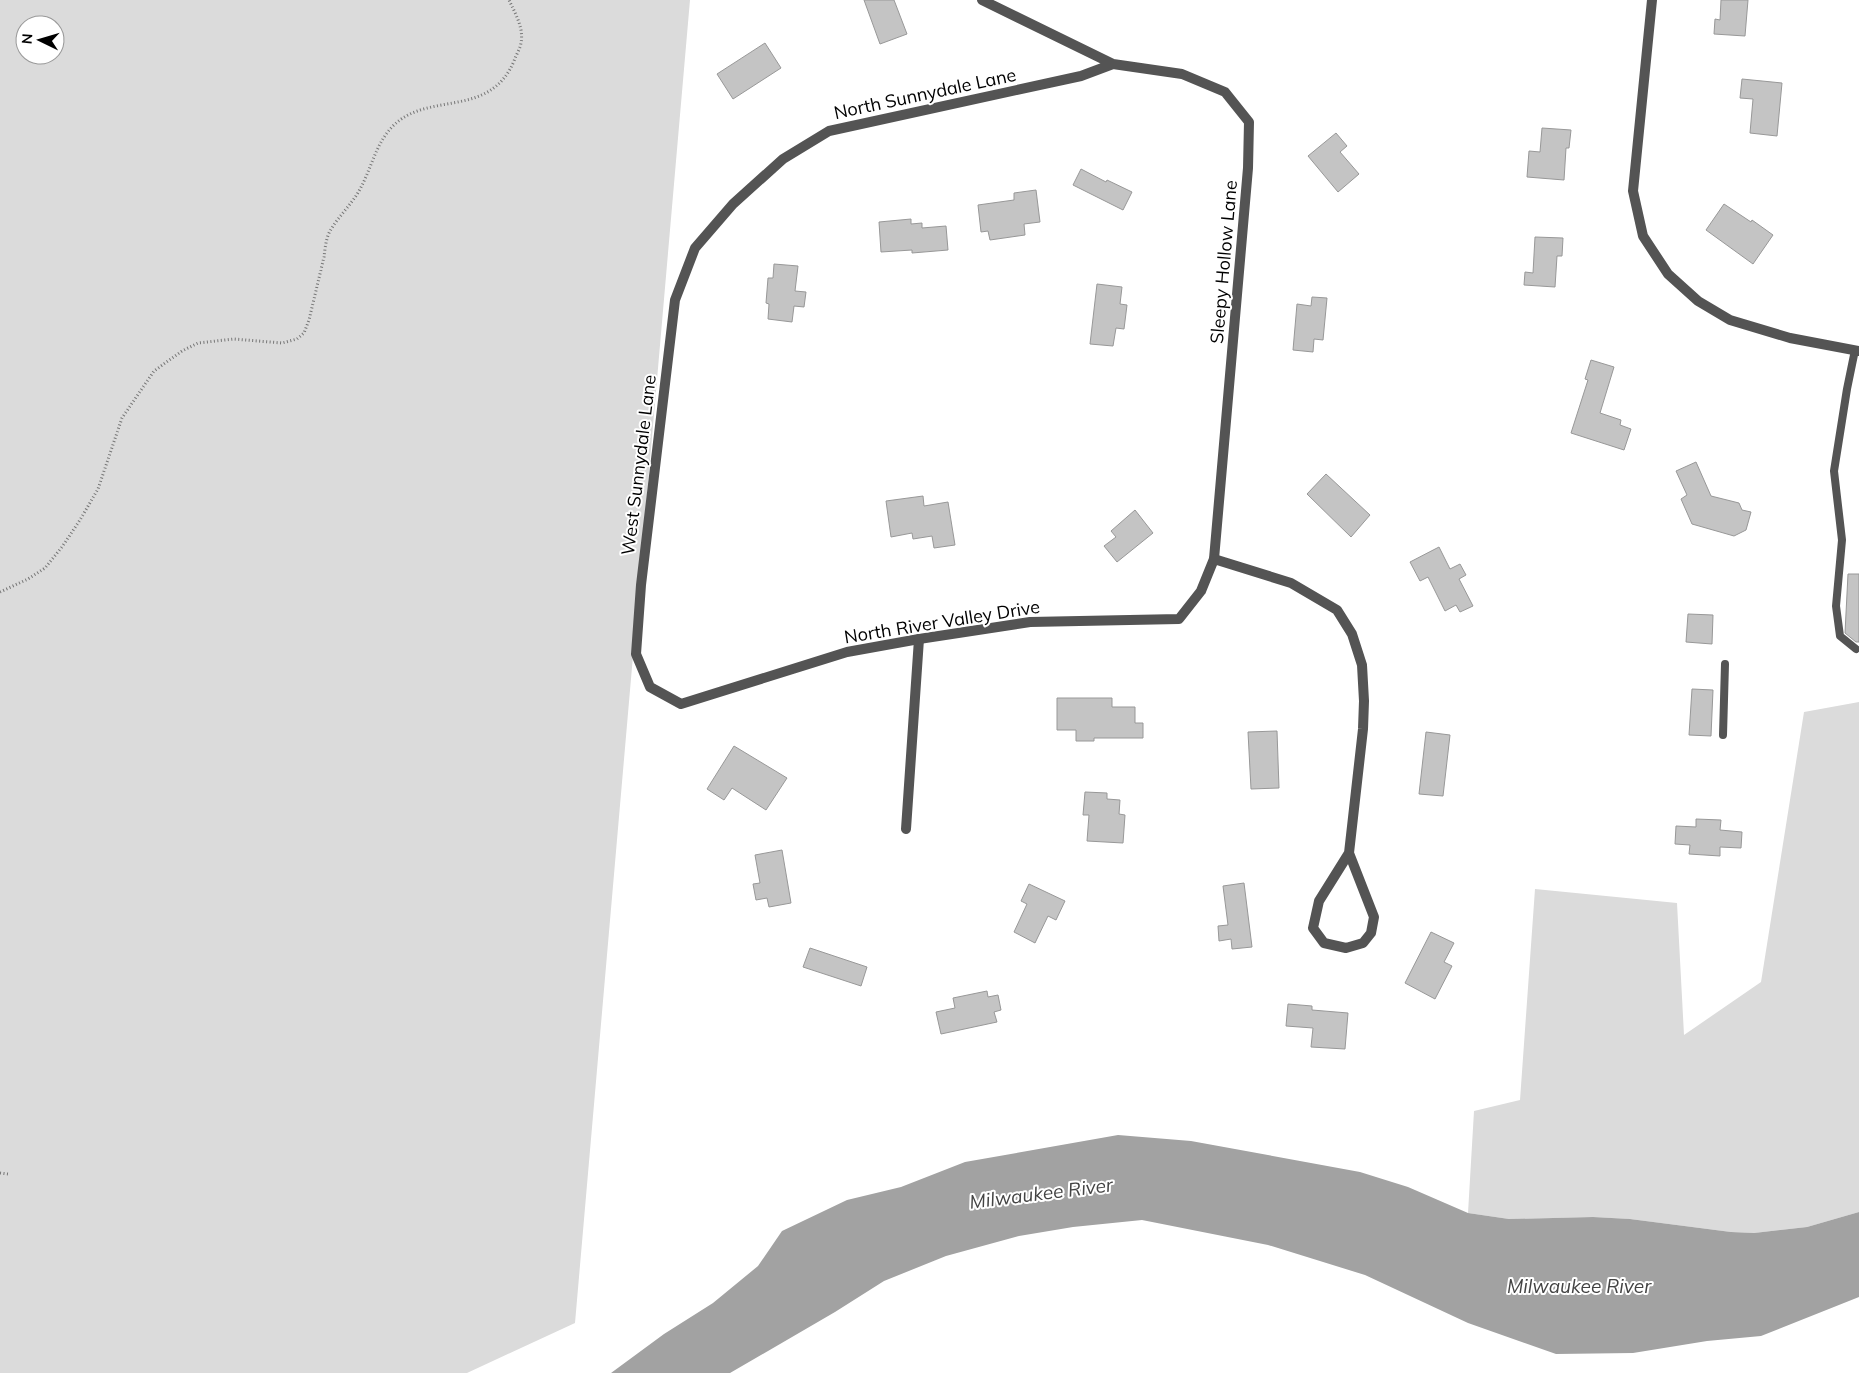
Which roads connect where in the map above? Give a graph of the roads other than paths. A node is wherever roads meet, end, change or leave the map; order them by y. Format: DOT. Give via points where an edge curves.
graph roads {
  1 [pos="982,0"];
  2 [pos="1652,0"];
  3 [pos="1113,64"];
  4 [pos="695,248"];
  5 [pos="1857,351"];
  6 [pos="1214,559"];
  7 [pos="919,639"];
  8 [pos="1856,649"];
  9 [pos="1725,664"];
  10 [pos="650,687"];
  11 [pos="1723,735"];
  12 [pos="906,830"];
  13 [pos="1349,853"];
  1 -- 3 [label="street"];
  2 -- 5 [label="street" via="1633,191 1643,236 1668,274 1698,301 1730,320 1790,338"];
  3 -- 4 [label="street, North Sunnydale Lane" via="1081,76 829,131 783,159 733,204"];
  3 -- 6 [label="street, Sleepy Hollow Lane" via="1182,74 1225,92 1249,122 1248,168"];
  4 -- 10 [label="street, West Sunnydale Lane" via="675,300 641,586 636,654"];
  5 -- 8 [label="lane" via="1834,471 1842,540 1836,606 1840,636"];
  6 -- 7 [label="street, North River Valley Drive" via="1201,591 1179,619 1030,622"];
  6 -- 13 [label="street" via="1291,583 1337,610 1352,634 1362,666 1364,701"];
  7 -- 10 [label="street, North River Valley Drive" via="847,652 681,704"];
  7 -- 12 [label="street"];
  9 -- 11 [label="lane"];
  13 -- 13 [label="street" via="1319,902 1313,928 1324,943 1346,948 1363,942 1371,933 1374,917"];
}
